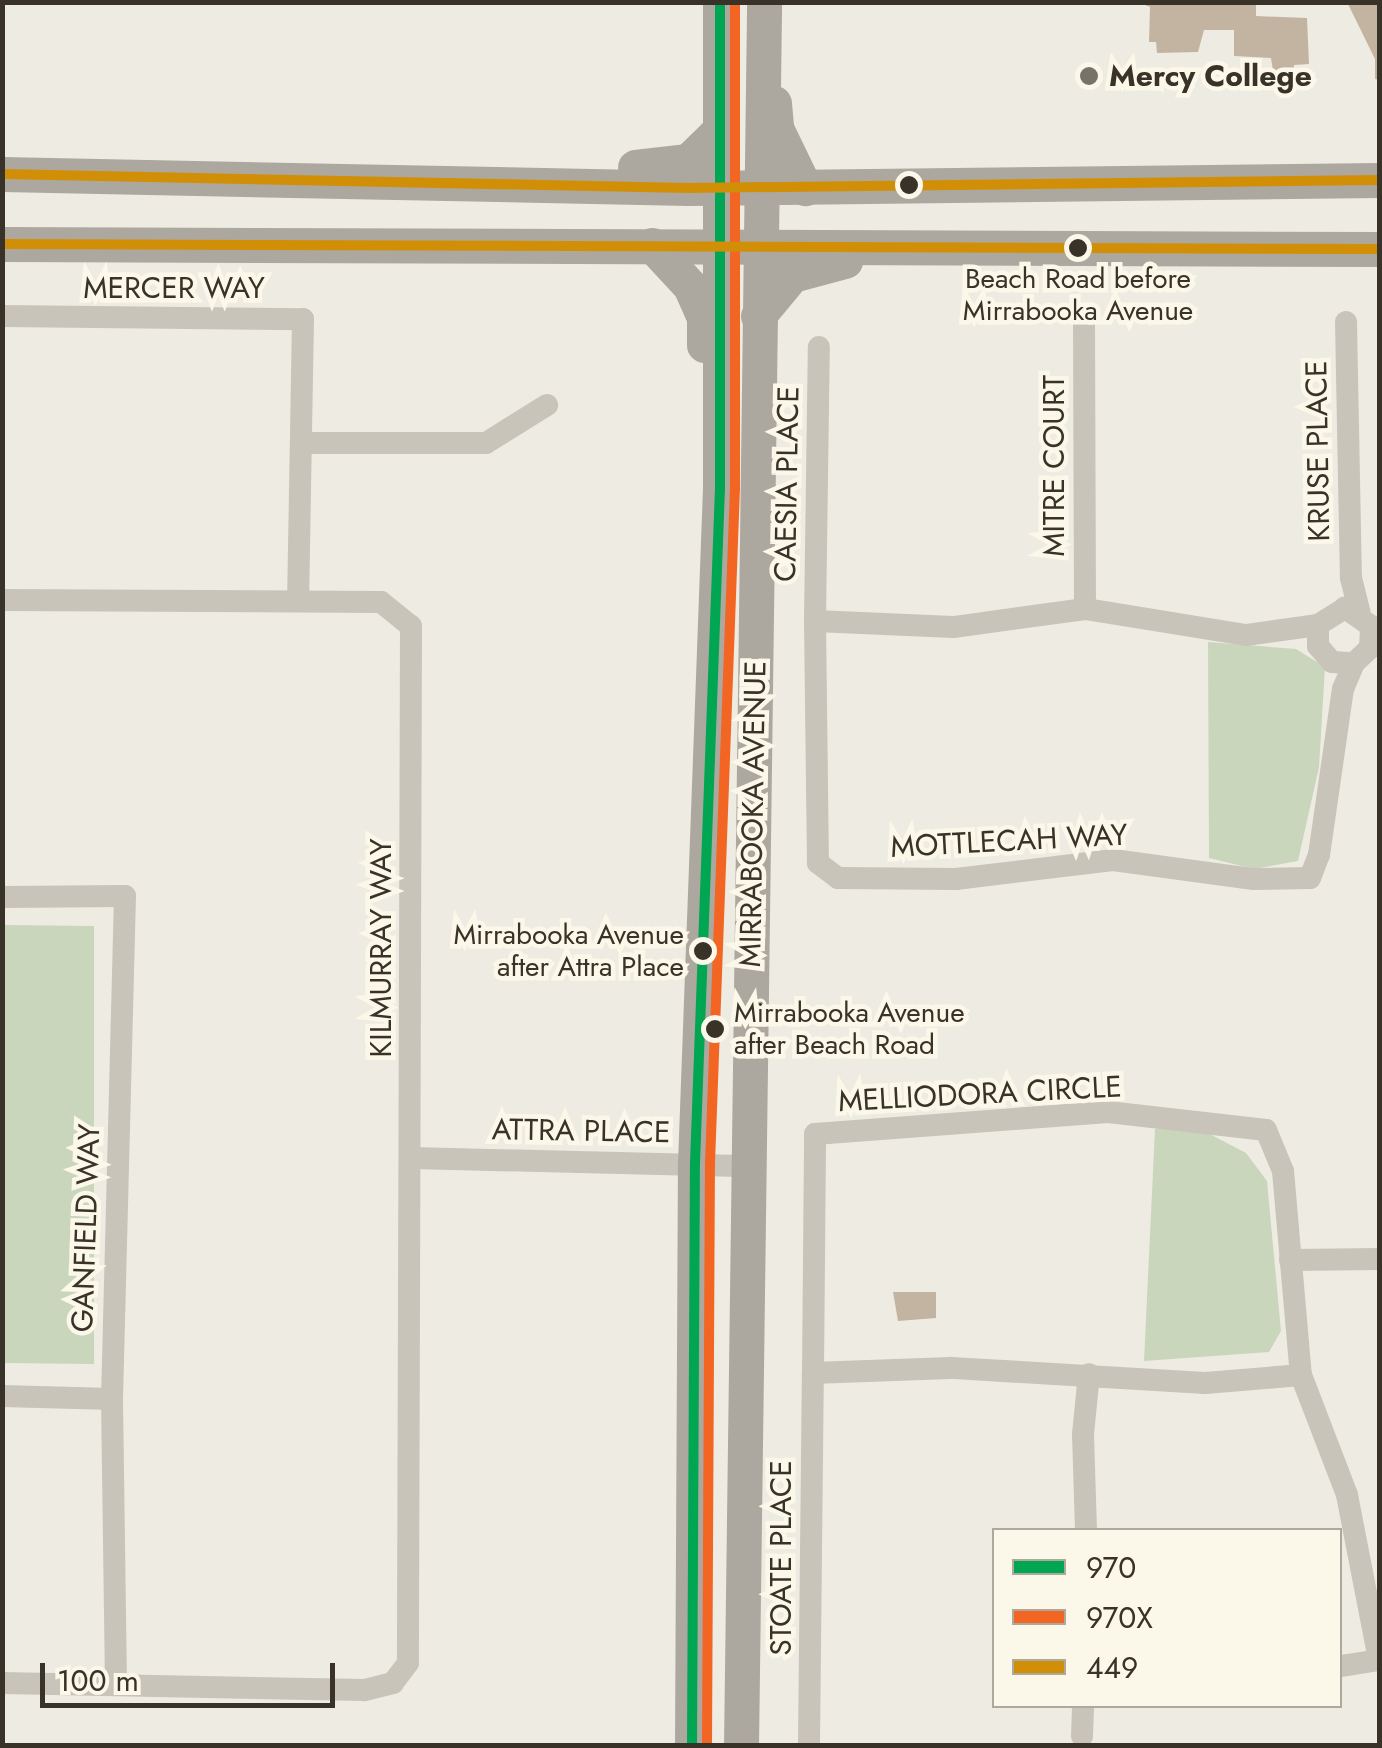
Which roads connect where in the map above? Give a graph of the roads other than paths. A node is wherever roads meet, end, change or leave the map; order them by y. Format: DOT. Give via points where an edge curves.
graph roads {
  1 [pos="720,2"];
  2 [pos="764,2"];
  3 [pos="776,2"];
  4 [pos="720,130"];
  5 [pos="2,174"];
  6 [pos="1380,180"];
  7 [pos="480,184"];
  8 [pos="721,187"];
  9 [pos="761,188"];
  10 [pos="805,188"];
  11 [pos="2,244"];
  12 [pos="968,244"];
  13 [pos="652,246"];
  14 [pos="721,246"];
  15 [pos="759,246"];
  16 [pos="1380,249"];
  17 [pos="2,316"];
  18 [pos="758,316"];
  19 [pos="1346,322"];
  20 [pos="1084,324"];
  21 [pos="819,348"];
  22 [pos="547,405"];
  23 [pos="301,443"];
  24 [pos="720,488"];
  25 [pos="2,600"];
  26 [pos="298,602"];
  27 [pos="1085,609"];
  28 [pos="815,621"];
  29 [pos="1351,637"];
  30 [pos="2,896"];
  31 [pos="410,1158"];
  32 [pos="695,1163"];
  33 [pos="750,1166"];
  34 [pos="1380,1259"];
  35 [pos="1290,1260"];
  36 [pos="812,1373"];
  37 [pos="1089,1374"];
  38 [pos="1301,1375"];
  39 [pos="2,1396"];
  40 [pos="112,1399"];
  41 [pos="1086,1528"];
  42 [pos="1342,1666"];
  43 [pos="2,1683"];
  44 [pos="116,1684"];
  45 [pos="1083,1708"];
  46 [pos="1082,1736"];
  47 [pos="810,1743"];
  48 [pos="692,1746"];
  49 [pos="741,1746"];
  1 -- 4 [label="main road, MIRRABOOKA AVENUE"];
  2 -- 9 [label="main road, MIRRABOOKA AVENUE"];
  3 -- 10 [label="main road" via="774,118"];
  4 -- 7 [label="main road" via="697,155 670,166 533,168"];
  4 -- 8 [label="main road, MIRRABOOKA AVENUE"];
  5 -- 7 [label="main road"];
  6 -- 10 [label="main road"];
  7 -- 8 [label="main road"];
  8 -- 9 [label="main road"];
  8 -- 14 [label="main road, MIRRABOOKA AVENUE"];
  9 -- 10 [label="main road"];
  9 -- 15 [label="main road, MIRRABOOKA AVENUE"];
  11 -- 13 [label="main road"];
  12 -- 15 [label="main road"];
  12 -- 16 [label="main road"];
  12 -- 18 [label="main road" via="914,258 824,262 792,275"];
  13 -- 14 [label="main road"];
  13 -- 24 [label="main road" via="680,268 704,316 704,446"];
  14 -- 15 [label="main road"];
  14 -- 24 [label="main road, MIRRABOOKA AVENUE"];
  15 -- 18 [label="main road, MIRRABOOKA AVENUE"];
  17 -- 23 [label="street, MERCER WAY" via="303,319"];
  18 -- 33 [label="main road, MIRRABOOKA AVENUE"];
  19 -- 29 [label="street, KRUSE PLACE"];
  20 -- 27 [label="street, MITRE COURT"];
  21 -- 28 [label="street, CAESIA PLACE"];
  22 -- 23 [label="street" via="486,443"];
  23 -- 26 [label="street, MERCER WAY"];
  24 -- 32 [label="main road, MIRRABOOKA AVENUE"];
  25 -- 26 [label="street, KILMURRAY WAY"];
  26 -- 31 [label="street, KILMURRAY WAY" via="382,602 410,626"];
  27 -- 28 [label="street" via="953,627"];
  27 -- 29 [label="street" via="1246,635"];
  28 -- 29 [label="street, MOTTLECAH WAY" via="815,847 818,863 838,878 956,879 1113,860 1254,879 1310,878 1319,856"];
  30 -- 40 [label="street, GANFIELD WAY" via="125,896"];
  31 -- 32 [label="street, ATTRA PLACE"];
  31 -- 44 [label="street, KILMURRAY WAY" via="408,1663 392,1682 364,1690"];
  32 -- 33 [label="street, ATTRA PLACE"];
  32 -- 48 [label="main road, MIRRABOOKA AVENUE"];
  33 -- 49 [label="main road, MIRRABOOKA AVENUE"];
  34 -- 35 [label="street"];
  35 -- 36 [label="street, MELLIODORA CIRCLE" via="1284,1171 1266,1130 1108,1112 815,1134"];
  35 -- 38 [label="street, MELLIODORA CIRCLE"];
  36 -- 37 [label="street" via="950,1368"];
  36 -- 47 [label="street, STOATE PLACE"];
  37 -- 38 [label="street" via="1205,1383"];
  37 -- 41 [label="street"];
  38 -- 42 [label="street, MELLIODORA CIRCLE" via="1347,1495 1380,1660"];
  39 -- 40 [label="street"];
  40 -- 44 [label="street, GANFIELD WAY"];
  43 -- 44 [label="street"];
  45 -- 46 [label="street"];
}
